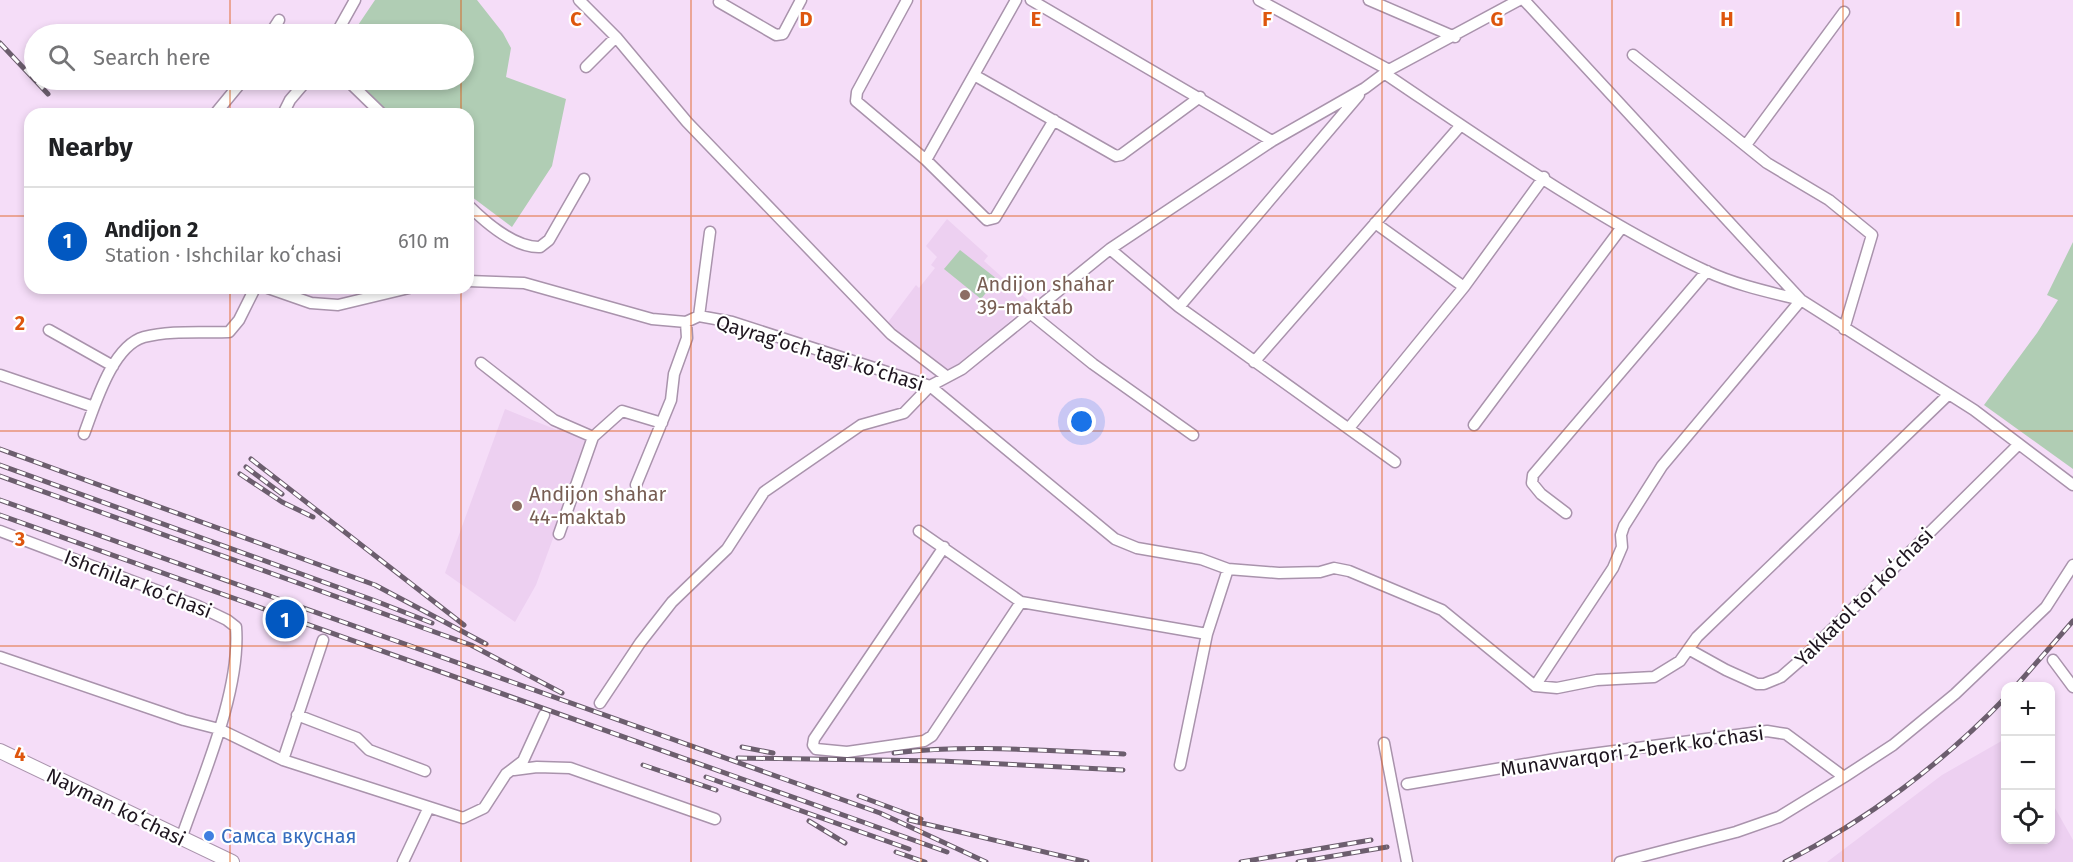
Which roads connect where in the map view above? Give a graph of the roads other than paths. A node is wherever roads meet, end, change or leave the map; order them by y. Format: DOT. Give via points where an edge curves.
graph roads {
  1 [pos="355,0"];
  2 [pos="579,0"];
  3 [pos="801,0"];
  4 [pos="908,0"];
  5 [pos="1016,0"];
  6 [pos="1031,0"];
  7 [pos="1259,0"];
  8 [pos="1369,0"];
  9 [pos="1519,0"];
  10 [pos="1524,0"];
  11 [pos="718,2"];
  12 [pos="1844,12"];
  13 [pos="279,20"];
  14 [pos="276,24"];
  15 [pos="342,24"];
  16 [pos="1455,37"];
  17 [pos="616,38"];
  18 [pos="1633,55"];
  19 [pos="586,67"];
  20 [pos="1386,72"];
  21 [pos="974,75"];
  22 [pos="1365,88"];
  23 [pos="235,90"];
  24 [pos="300,90"];
  25 [pos="357,90"];
  26 [pos="1200,97"];
  27 [pos="220,108"];
  28 [pos="287,108"];
  29 [pos="376,108"];
  30 [pos="1054,120"];
  31 [pos="1461,125"];
  32 [pos="1272,141"];
  33 [pos="1746,145"];
  34 [pos="926,160"];
  35 [pos="1544,177"];
  36 [pos="584,179"];
  37 [pos="474,212"];
  38 [pos="1375,223"];
  39 [pos="1622,227"];
  40 [pos="710,232"];
  41 [pos="1110,249"];
  42 [pos="1707,272"];
  43 [pos="474,281"];
  44 [pos="1464,287"];
  45 [pos="252,294"];
  46 [pos="285,294"];
  47 [pos="384,294"];
  48 [pos="1801,300"];
  49 [pos="1179,307"];
  50 [pos="1030,314"];
  51 [pos="699,316"];
  52 [pos="686,322"];
  53 [pos="1844,329"];
  54 [pos="49,330"];
  55 [pos="1254,362"];
  56 [pos="481,363"];
  57 [pos="113,366"];
  58 [pos="0,375"];
  59 [pos="946,376"];
  60 [pos="930,386"];
  61 [pos="1949,394"];
  62 [pos="94,407"];
  63 [pos="662,423"];
  64 [pos="1474,425"];
  65 [pos="1348,428"];
  66 [pos="84,434"];
  67 [pos="1193,435"];
  68 [pos="593,437"];
  69 [pos="2019,444"];
  70 [pos="1395,462"];
  71 [pos="636,485"];
  72 [pos="2073,485"];
  73 [pos="1566,513"];
  74 [pos="0,531"];
  75 [pos="919,531"];
  76 [pos="559,534"];
  77 [pos="944,548"];
  78 [pos="2073,565"];
  79 [pos="1228,569"];
  80 [pos="1022,602"];
  81 [pos="1207,634"];
  82 [pos="323,640"];
  83 [pos="1690,650"];
  84 [pos="0,657"];
  85 [pos="2053,660"];
  86 [pos="1535,686"];
  87 [pos="2073,687"];
  88 [pos="600,703"];
  89 [pos="297,715"];
  90 [pos="544,715"];
  91 [pos="219,729"];
  92 [pos="1384,743"];
  93 [pos="0,751"];
  94 [pos="283,760"];
  95 [pos="1180,765"];
  96 [pos="514,770"];
  97 [pos="425,771"];
  98 [pos="1844,777"];
  99 [pos="1407,784"];
  100 [pos="429,807"];
  101 [pos="715,819"];
  102 [pos="181,839"];
  103 [pos="227,861"];
  104 [pos="403,862"];
  105 [pos="1407,862"];
  106 [pos="1620,862"];
  1 -- 15 [label="street"];
  2 -- 17 [label="street, Qayragʻoch tagi koʻchasi"];
  3 -- 11 [label="street" via="783,34 776,35"];
  4 -- 34 [label="street" via="857,92 856,101"];
  5 -- 21 [label="street"];
  6 -- 26 [label="street"];
  7 -- 20 [label="street"];
  8 -- 16 [label="street"];
  9 -- 16 [label="street"];
  10 -- 48 [label="street"];
  12 -- 33 [label="street"];
  13 -- 14 [label="street"];
  16 -- 20 [label="street"];
  17 -- 19 [label="street"];
  17 -- 59 [label="street, Qayragʻoch tagi koʻchasi" via="687,122 891,334"];
  18 -- 33 [label="street"];
  20 -- 22 [label="street"];
  20 -- 31 [label="street"];
  21 -- 30 [label="street"];
  21 -- 34 [label="street"];
  22 -- 32 [label="street"];
  22 -- 49 [label="street"];
  23 -- 27 [label="street"];
  24 -- 28 [label="street"];
  25 -- 29 [label="street"];
  26 -- 30 [label="street" via="1116,156"];
  26 -- 32 [label="street"];
  30 -- 34 [label="street" via="995,218 989,221"];
  31 -- 35 [label="street"];
  31 -- 38 [label="street"];
  32 -- 41 [label="street"];
  33 -- 53 [label="street" via="1767,163 1829,200 1872,235"];
  35 -- 39 [label="street"];
  35 -- 44 [label="street"];
  36 -- 37 [label="street" via="549,240 540,247 524,245"];
  38 -- 44 [label="street"];
  38 -- 55 [label="street"];
  39 -- 42 [label="street"];
  39 -- 64 [label="street"];
  40 -- 51 [label="street"];
  41 -- 49 [label="street"];
  41 -- 50 [label="street"];
  42 -- 48 [label="street"];
  42 -- 73 [label="street" via="1533,475 1536,490"];
  43 -- 52 [label="street" via="524,283 652,318"];
  44 -- 65 [label="street"];
  45 -- 57 [label="street" via="240,320 229,332 143,337 124,350"];
  46 -- 47 [label="street" via="311,303 338,305"];
  48 -- 53 [label="street"];
  48 -- 86 [label="street" via="1662,466 1624,526 1622,547 1613,568"];
  49 -- 55 [label="street"];
  50 -- 59 [label="street" via="962,369"];
  50 -- 67 [label="street"];
  51 -- 52 [label="street, Qayragʻoch tagi koʻchasi"];
  51 -- 60 [label="street, Qayragʻoch tagi koʻchasi" via="751,328"];
  52 -- 63 [label="street" via="687,338"];
  53 -- 61 [label="street"];
  54 -- 57 [label="street"];
  55 -- 65 [label="street"];
  56 -- 68 [label="street" via="555,420"];
  57 -- 62 [label="street"];
  58 -- 62 [label="street"];
  59 -- 60 [label="street"];
  60 -- 79 [label="street, Qayragʻoch tagi koʻchasi" via="1115,539 1137,548"];
  60 -- 88 [label="street" via="904,413 861,426 764,492 727,549 672,602"];
  61 -- 69 [label="street"];
  61 -- 83 [label="street" via="1697,638"];
  62 -- 66 [label="street"];
  63 -- 68 [label="street" via="622,411"];
  63 -- 71 [label="street"];
  65 -- 70 [label="street"];
  68 -- 76 [label="street"];
  69 -- 72 [label="street"];
  69 -- 83 [label="street, Yakkatol tor koʻchasi" via="1804,657 1773,682 1757,684"];
  74 -- 91 [label="street, Ishchilar koʻchasi" via="198,606 236,627 236,660"];
  75 -- 77 [label="street"];
  77 -- 80 [label="street"];
  77 -- 80 [label="street" via="814,739 816,749 847,752 924,741 932,736"];
  78 -- 98 [label="street" via="2046,607 1954,694 1893,745"];
  79 -- 81 [label="street"];
  79 -- 86 [label="street, Qayragʻoch tagi koʻchasi" via="1279,573 1334,568 1349,571 1442,610"];
  80 -- 81 [label="street"];
  81 -- 95 [label="street"];
  82 -- 89 [label="street"];
  83 -- 86 [label="street" via="1654,677 1597,680 1557,688"];
  84 -- 91 [label="street"];
  85 -- 87 [label="street"];
  89 -- 94 [label="street"];
  89 -- 97 [label="street" via="357,738 369,750"];
  90 -- 96 [label="street" via="529,753"];
  91 -- 94 [label="street"];
  91 -- 102 [label="street, Ishchilar koʻchasi"];
  92 -- 105 [label="street"];
  93 -- 102 [label="main road, Nayman koʻchasi"];
  94 -- 100 [label="street"];
  96 -- 100 [label="street" via="506,774 484,808 463,818"];
  96 -- 101 [label="street" via="570,768"];
  98 -- 99 [label="street, Munavvarqori 2-berk koʻchasi" via="1786,734 1767,731 1561,758"];
  98 -- 106 [label="street" via="1779,817"];
  100 -- 104 [label="street"];
  102 -- 103 [label="main road, Nayman koʻchasi"];
}
